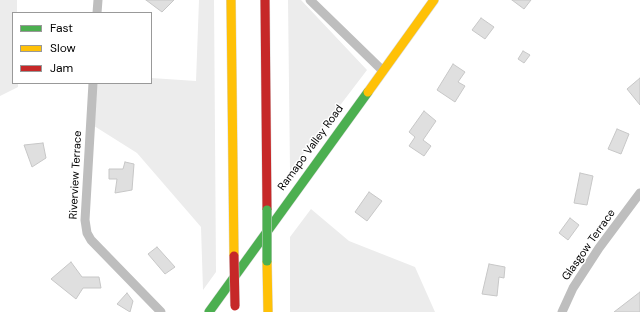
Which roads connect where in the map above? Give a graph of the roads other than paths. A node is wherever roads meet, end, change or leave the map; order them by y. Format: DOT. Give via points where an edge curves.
graph roads {
  1 [pos="98,0"];
  2 [pos="231,0"];
  3 [pos="265,0"];
  4 [pos="310,0"];
  5 [pos="434,0"];
  6 [pos="97,12"];
  7 [pos="382,70"];
  8 [pos="93,84"];
  9 [pos="640,193"];
  10 [pos="235,309"];
  11 [pos="160,312"];
  12 [pos="209,312"];
  13 [pos="268,312"];
  14 [pos="562,312"];
  1 -- 6 [label="street"];
  2 -- 10 [label="main road, bridge"];
  3 -- 13 [label="main road, bridge"];
  4 -- 7 [label="street"];
  5 -- 7 [label="main road, Ramapo Valley Road"];
  7 -- 12 [label="main road, Ramapo Valley Road"];
  8 -- 11 [label="street, Riverview Terrace" via="85,220 87,233"];
  9 -- 14 [label="street, Glasgow Terrace" via="599,248 573,288"];
}
